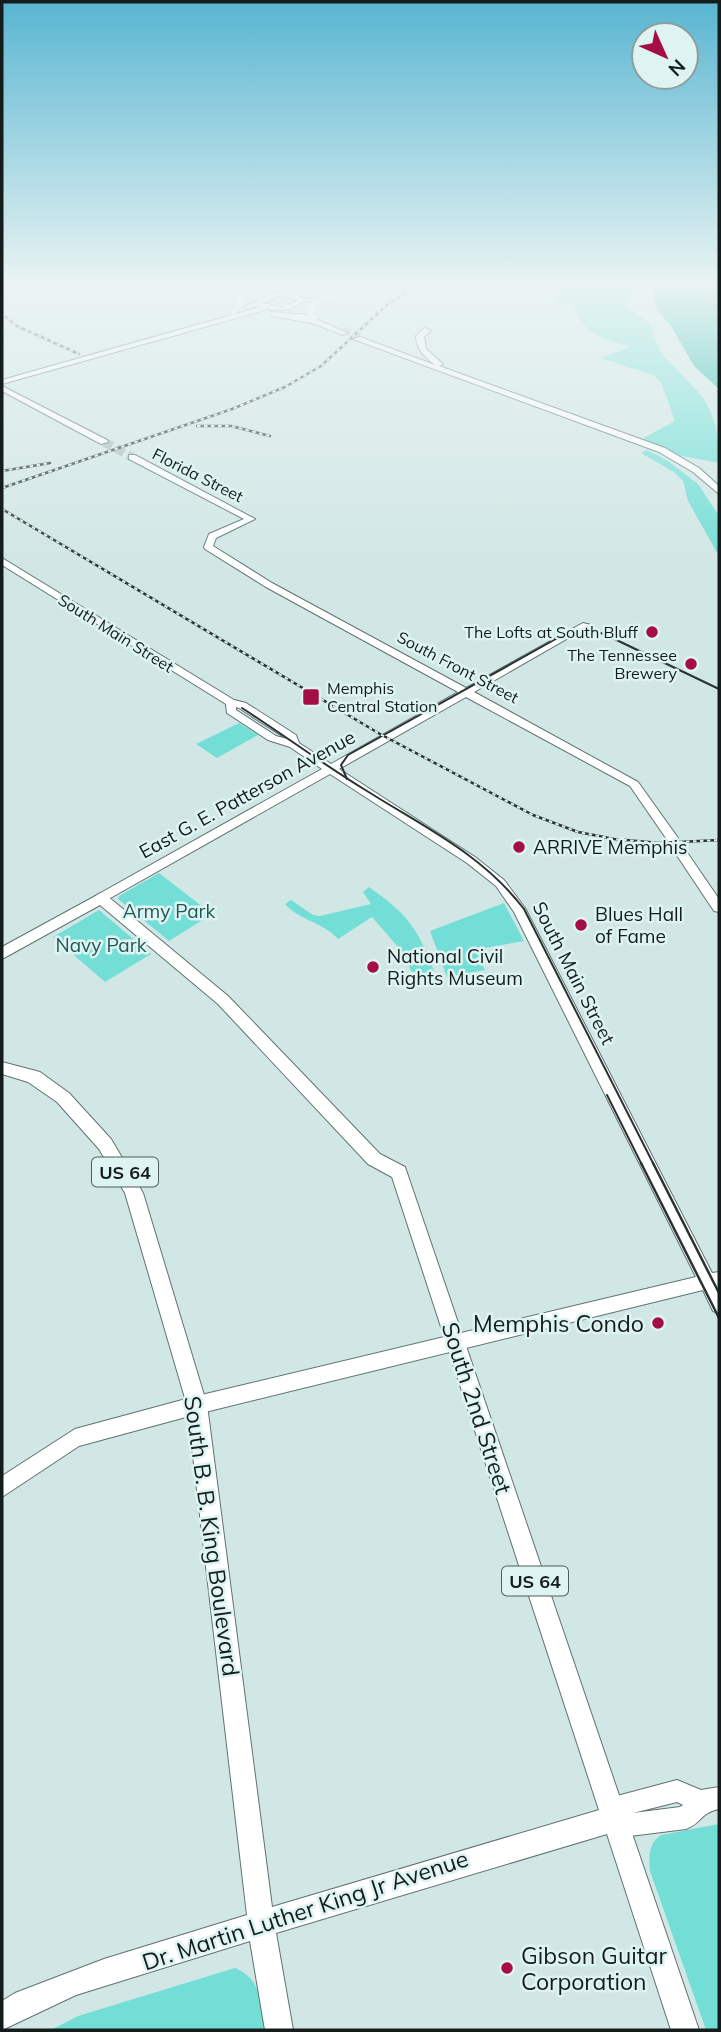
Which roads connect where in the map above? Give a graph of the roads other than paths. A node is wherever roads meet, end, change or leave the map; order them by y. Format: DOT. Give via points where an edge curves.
graph roads {
  1 [pos="471,379"];
  2 [pos="2,388"];
  3 [pos="535,403"];
  4 [pos="104,442"];
  5 [pos="132,457"];
  6 [pos="719,491"];
  7 [pos="719,502"];
  8 [pos="208,547"];
  9 [pos="2,561"];
  10 [pos="586,625"];
  11 [pos="468,692"];
  12 [pos="330,769"];
  13 [pos="672,838"];
  14 [pos="680,851"];
  15 [pos="101,898"];
  16 [pos="719,908"];
  17 [pos="2,954"];
  18 [pos="4,1071"];
  19 [pos="713,1281"];
  20 [pos="719,1306"];
  21 [pos="456,1343"];
  22 [pos="197,1405"];
  23 [pos="2,1487"];
  24 [pos="710,1800"];
  25 [pos="614,1819"];
  26 [pos="261,1924"];
  27 [pos="2,2016"];
  28 [pos="279,2030"];
  29 [pos="685,2030"];
  1 -- 3 [label="main road"];
  2 -- 4 [label="main road"];
  3 -- 6 [label="main road" via="669,453"];
  3 -- 7 [label="main road" via="658,452 692,472"];
  5 -- 8 [label="main road, Florida Street" via="251,519 212,536"];
  8 -- 11 [label="main road, South Front Street"];
  9 -- 12 [label="main road, South Main Street" via="231,703 231,711 272,738 294,745"];
  10 -- 11 [label="main road, East G. E. Patterson Avenue"];
  11 -- 12 [label="main road, East G. E. Patterson Avenue"];
  11 -- 13 [label="main road, South Front Street" via="634,784"];
  12 -- 15 [label="main road, East G. E. Patterson Avenue"];
  12 -- 19 [label="main road, South Main Street" via="471,860 512,900"];
  14 -- 16 [label="main road"];
  15 -- 17 [label="main road, East G. E. Patterson Avenue"];
  15 -- 21 [label="main road, South 2nd Street / US 64" via="223,1000 374,1159 399,1172"];
  18 -- 22 [label="main road, South B. B. King Boulevard / US 64" via="33,1077 56,1093 120,1162 134,1193"];
  19 -- 20 [label="main road, South Main Street"];
  19 -- 21 [label="main road"];
  21 -- 22 [label="main road"];
  21 -- 25 [label="main road, South 2nd Street / US 64"];
  22 -- 23 [label="main road" via="75,1438"];
  22 -- 26 [label="main road, South B. B. King Boulevard / US 64"];
  24 -- 25 [label="main road, Dr. Martin Luther King Jr Avenue" via="686,1818 630,1825"];
  25 -- 26 [label="main road, Dr. Martin Luther King Jr Avenue"];
  25 -- 29 [label="main road, South 2nd Street / US 64"];
  26 -- 27 [label="main road, Dr. Martin Luther King Jr Avenue" via="27,2001"];
  26 -- 28 [label="main road, South B. B. King Boulevard / US 64"];
}
